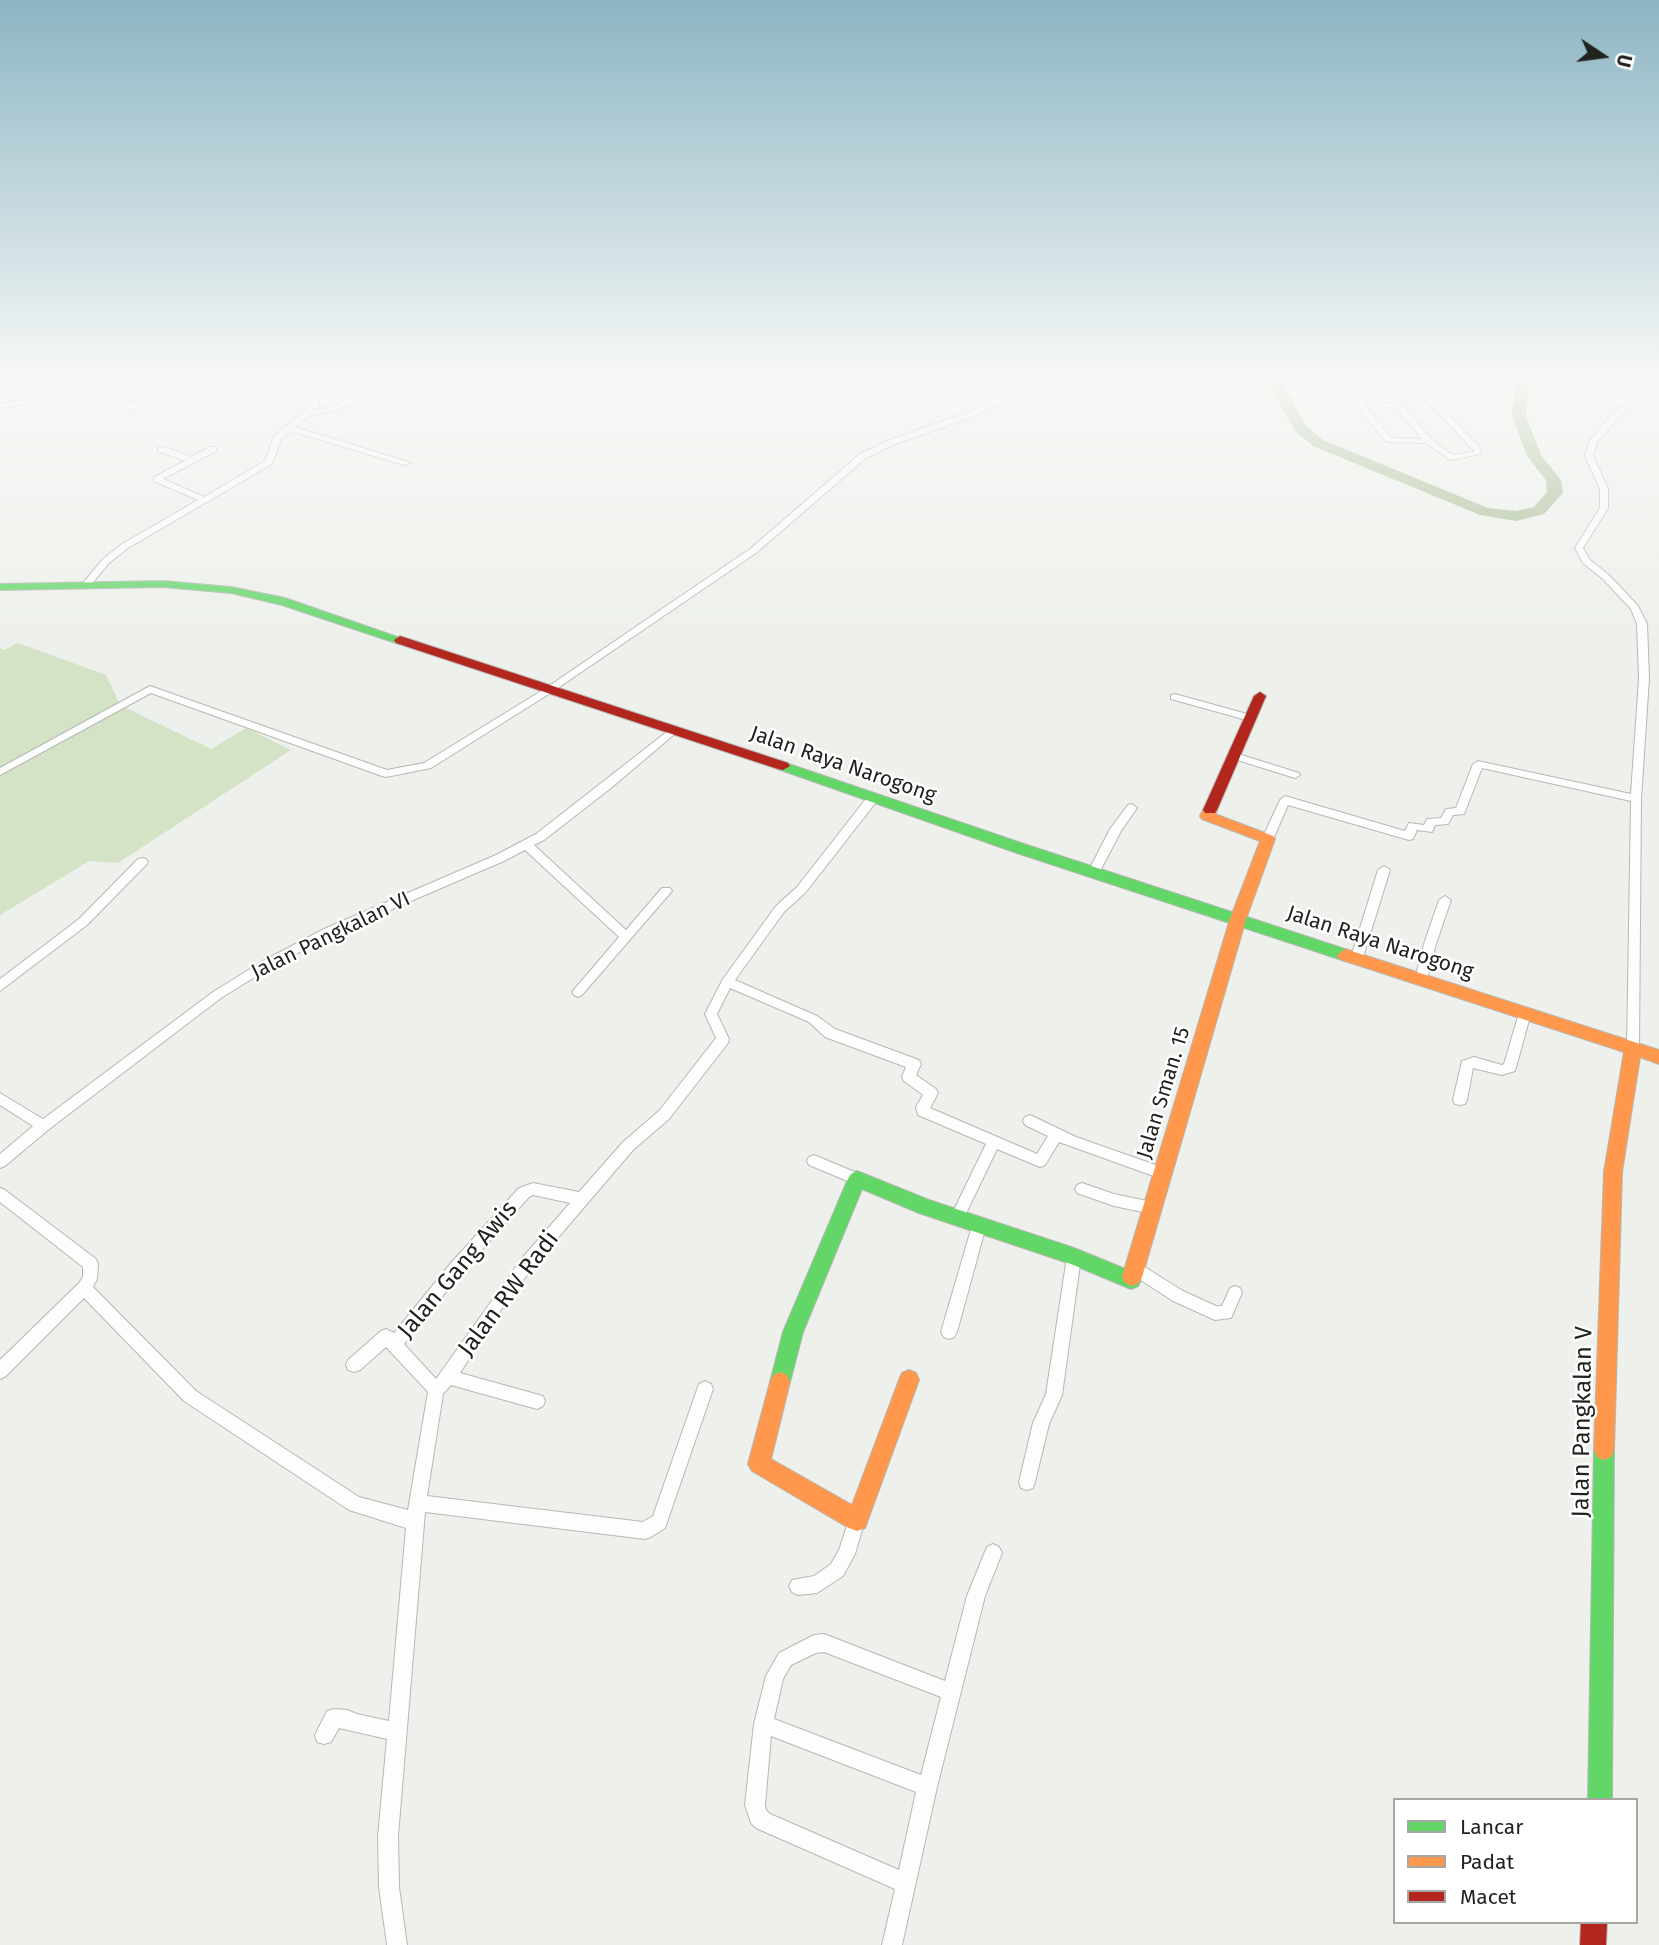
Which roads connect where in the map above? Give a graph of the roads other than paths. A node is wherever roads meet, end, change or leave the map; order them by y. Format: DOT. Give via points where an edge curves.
graph roads {
  1 [pos="174,470"];
  2 [pos="256,470"];
  3 [pos="847,470"];
  4 [pos="1596,470"];
  5 [pos="204,500"];
  6 [pos="87,584"];
  7 [pos="0,587"];
  8 [pos="549,690"];
  9 [pos="1260,696"];
  10 [pos="1175,697"];
  11 [pos="1250,718"];
  12 [pos="673,730"];
  13 [pos="1235,755"];
  14 [pos="0,772"];
  15 [pos="1295,775"];
  16 [pos="873,797"];
  17 [pos="1636,799"];
  18 [pos="1132,808"];
  19 [pos="1268,839"];
  20 [pos="527,845"];
  21 [pos="142,862"];
  22 [pos="1384,870"];
  23 [pos="1094,872"];
  24 [pos="666,891"];
  25 [pos="1445,900"];
  26 [pos="1238,919"];
  27 [pos="626,937"];
  28 [pos="1357,957"];
  29 [pos="1421,979"];
  30 [pos="727,982"];
  31 [pos="0,986"];
  32 [pos="578,992"];
  33 [pos="1525,1013"];
  34 [pos="1633,1048"];
  35 [pos="1659,1057"];
  36 [pos="0,1098"];
  37 [pos="1460,1100"];
  38 [pos="1030,1121"];
  39 [pos="43,1126"];
  40 [pos="1056,1135"];
  41 [pos="994,1142"];
  42 [pos="0,1161"];
  43 [pos="814,1161"];
  44 [pos="1162,1173"];
  45 [pos="857,1179"];
  46 [pos="1082,1189"];
  47 [pos="0,1194"];
  48 [pos="583,1199"];
  49 [pos="1152,1208"];
  50 [pos="957,1218"];
  51 [pos="979,1226"];
  52 [pos="1074,1257"];
  53 [pos="1133,1274"];
  54 [pos="84,1288"];
  55 [pos="1235,1293"];
  56 [pos="948,1332"];
  57 [pos="394,1345"];
  58 [pos="354,1365"];
  59 [pos="0,1371"];
  60 [pos="909,1380"];
  61 [pos="442,1384"];
  62 [pos="705,1390"];
  63 [pos="537,1401"];
  64 [pos="1027,1482"];
  65 [pos="416,1503"];
  66 [pos="858,1520"];
  67 [pos="415,1524"];
  68 [pos="993,1553"];
  69 [pos="798,1586"];
  70 [pos="951,1692"];
  71 [pos="763,1724"];
  72 [pos="396,1732"];
  73 [pos="324,1735"];
  74 [pos="928,1787"];
  75 [pos="1600,1798"];
  76 [pos="905,1883"];
  77 [pos="397,1945"];
  78 [pos="892,1945"];
  1 -- 5 [label="street" via="157,479"];
  2 -- 5 [label="street"];
  3 -- 8 [label="street" via="753,551"];
  4 -- 17 [label="street" via="1604,489 1604,509 1579,548 1586,561 1635,608 1642,624 1644,678"];
  5 -- 6 [label="street" via="125,546"];
  6 -- 7 [label="street, Jalan Raya Narogong"];
  6 -- 8 [label="street, Jalan Raya Narogong" via="189,586 261,595"];
  8 -- 12 [label="street, Jalan Raya Narogong"];
  8 -- 14 [label="street" via="427,766 386,774 150,689"];
  9 -- 11 [label="street"];
  10 -- 11 [label="street"];
  11 -- 13 [label="street"];
  12 -- 16 [label="street, Jalan Raya Narogong"];
  12 -- 20 [label="street, Jalan Pangkalan VI"];
  13 -- 15 [label="street"];
  13 -- 19 [label="street" via="1208,818"];
  16 -- 23 [label="street, Jalan Raya Narogong"];
  16 -- 30 [label="street" via="817,859 801,890 773,917"];
  17 -- 19 [label="street" via="1478,764 1460,811 1450,812 1444,821 1431,822 1428,829 1413,826 1409,836 1285,800"];
  17 -- 34 [label="street"];
  18 -- 23 [label="street"];
  19 -- 26 [label="street, Jalan Sman. 15"];
  20 -- 27 [label="street"];
  20 -- 39 [label="street, Jalan Pangkalan VI" via="328,932 267,964 217,995"];
  21 -- 31 [label="street" via="83,922"];
  22 -- 28 [label="street"];
  23 -- 26 [label="street, Jalan Raya Narogong"];
  24 -- 27 [label="street"];
  25 -- 29 [label="street"];
  26 -- 28 [label="street, Jalan Raya Narogong"];
  26 -- 44 [label="street, Jalan Sman. 15"];
  27 -- 32 [label="street"];
  28 -- 29 [label="street, Jalan Raya Narogong"];
  29 -- 33 [label="street, Jalan Raya Narogong"];
  30 -- 41 [label="street" via="813,1019 830,1032 914,1065 909,1077 931,1093 923,1111"];
  30 -- 48 [label="street" via="711,1014 723,1039 664,1115 628,1146"];
  33 -- 34 [label="street, Jalan Raya Narogong"];
  33 -- 37 [label="street" via="1510,1067 1467,1065"];
  34 -- 35 [label="street, Jalan Raya Narogong"];
  34 -- 75 [label="street, Jalan Pangkalan V" via="1613,1172"];
  36 -- 39 [label="street"];
  38 -- 40 [label="street"];
  39 -- 42 [label="street, Jalan Pangkalan VI"];
  40 -- 41 [label="street" via="1040,1161"];
  40 -- 44 [label="street"];
  41 -- 50 [label="street"];
  43 -- 45 [label="street"];
  44 -- 49 [label="street, Jalan Sman. 15"];
  45 -- 50 [label="street"];
  45 -- 66 [label="street" via="793,1332 758,1460 761,1468"];
  46 -- 49 [label="street"];
  47 -- 54 [label="street" via="91,1264"];
  48 -- 57 [label="street, Jalan Gang Awis" via="533,1189 524,1192"];
  48 -- 61 [label="street, Jalan RW Radi" via="520,1272"];
  49 -- 53 [label="street, Jalan Sman. 15"];
  50 -- 51 [label="street"];
  51 -- 52 [label="street"];
  51 -- 56 [label="street"];
  52 -- 53 [label="street"];
  52 -- 64 [label="street" via="1054,1395 1041,1423"];
  53 -- 55 [label="street" via="1215,1313 1226,1313"];
  54 -- 59 [label="street"];
  54 -- 67 [label="street" via="190,1396 355,1504"];
  57 -- 58 [label="street" via="385,1336"];
  57 -- 61 [label="street, Jalan Gang Awis"];
  60 -- 66 [label="street"];
  61 -- 63 [label="street"];
  61 -- 65 [label="street"];
  62 -- 65 [label="street" via="659,1522 645,1531"];
  65 -- 67 [label="street"];
  66 -- 69 [label="street" via="837,1570 817,1584"];
  67 -- 72 [label="street"];
  68 -- 70 [label="street" via="976,1596"];
  70 -- 71 [label="street" via="814,1643 785,1659 775,1676"];
  70 -- 74 [label="street"];
  71 -- 74 [label="street"];
  71 -- 76 [label="street" via="755,1805 758,1816"];
  72 -- 73 [label="street" via="334,1718"];
  72 -- 77 [label="street" via="388,1836"];
  74 -- 76 [label="street"];
  76 -- 78 [label="street"];
}
